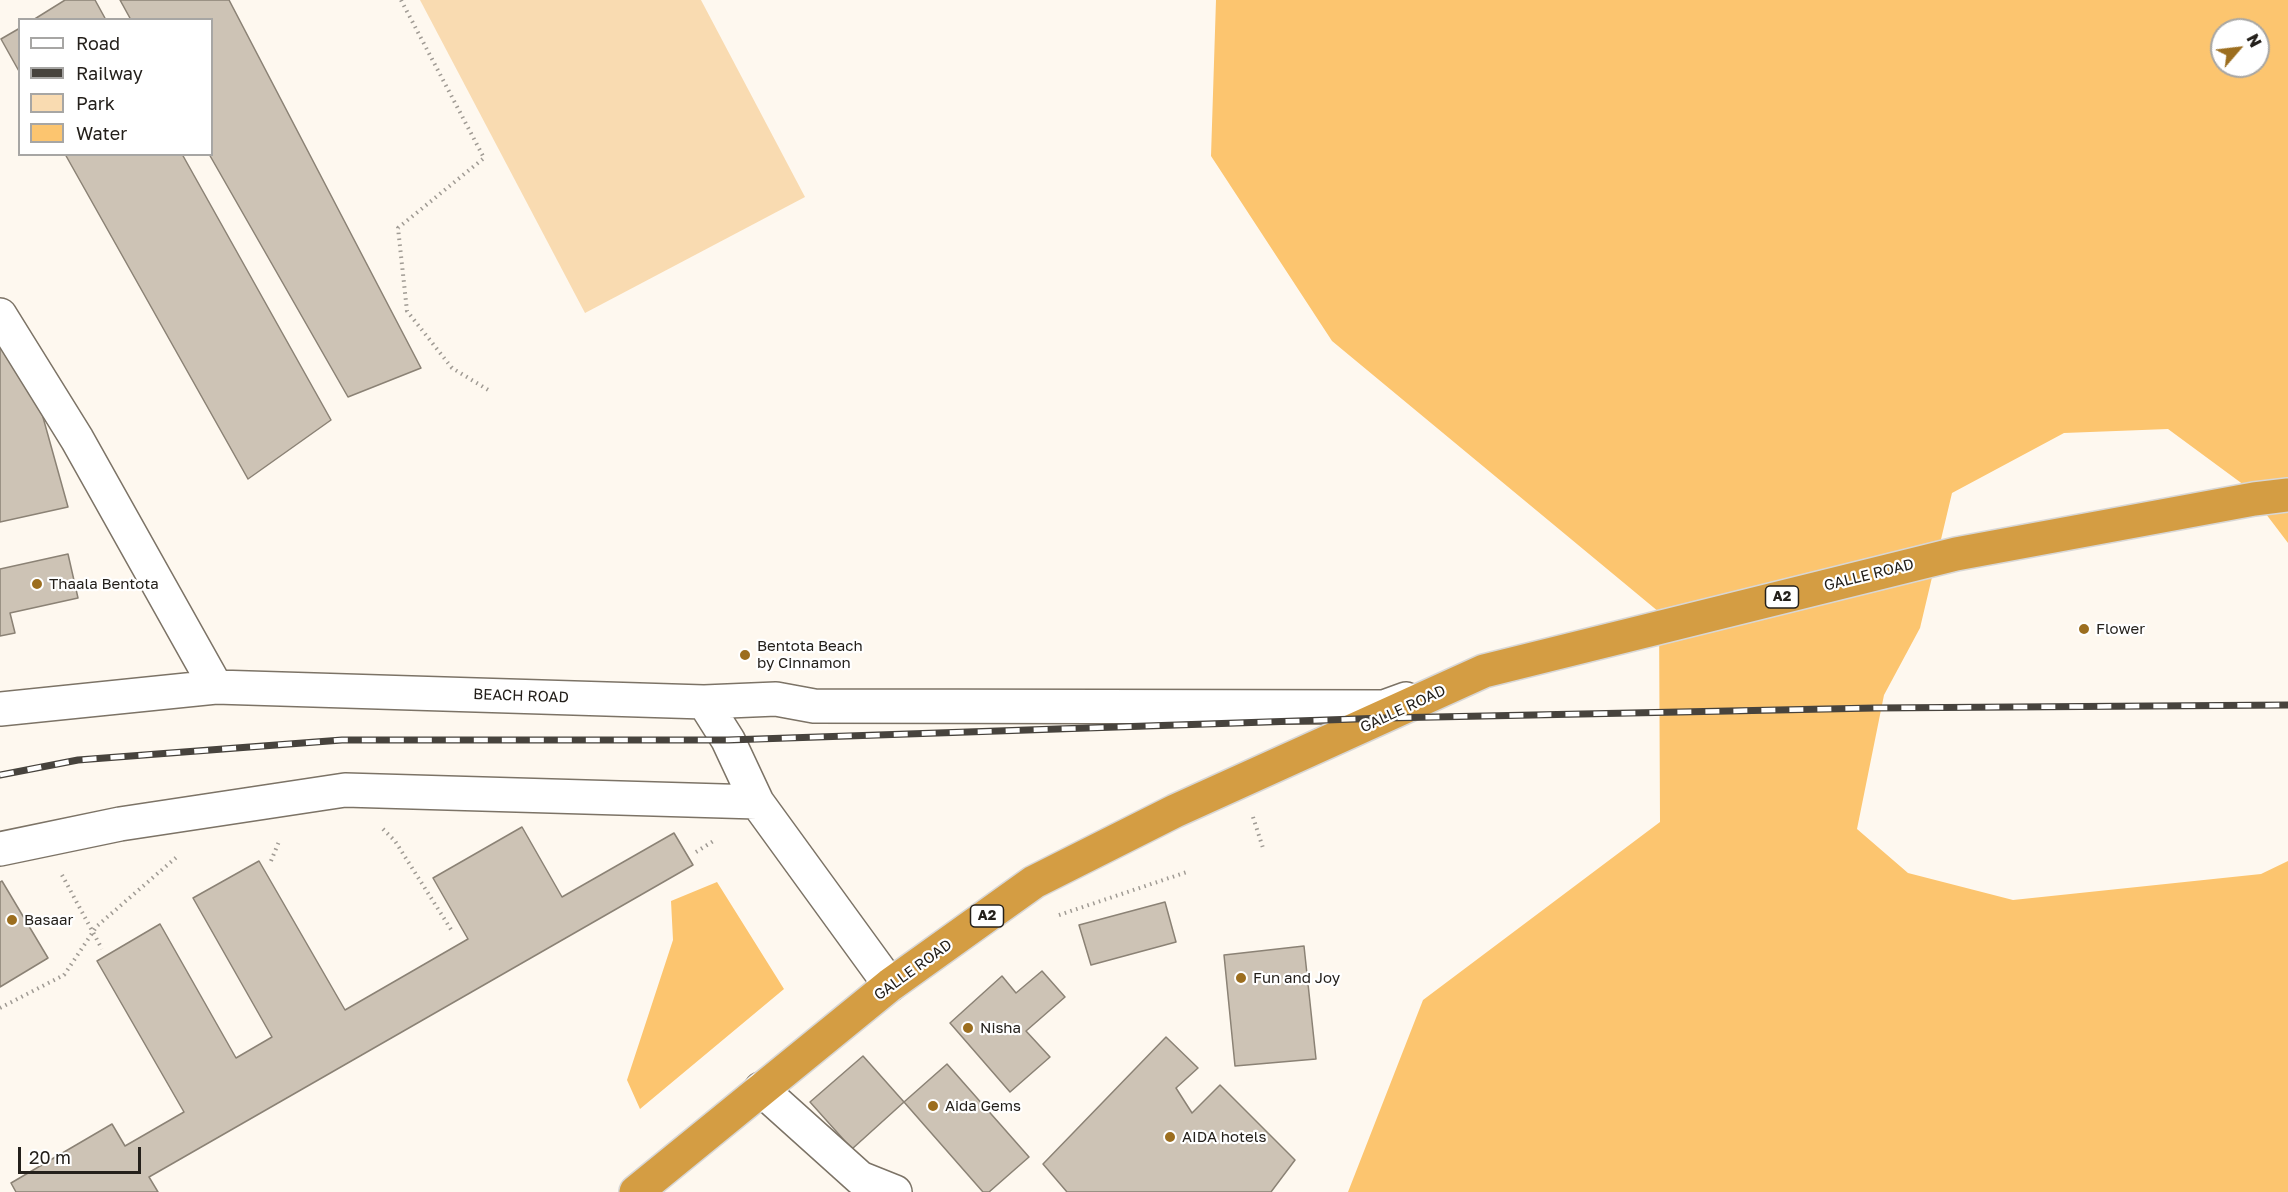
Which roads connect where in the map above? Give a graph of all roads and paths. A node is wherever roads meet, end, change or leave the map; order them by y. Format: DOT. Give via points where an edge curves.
graph roads {
  1 [pos="401,0"];
  2 [pos="0,315"];
  3 [pos="490,390"];
  4 [pos="2288,495"];
  5 [pos="1484,671"];
  6 [pos="216,687"];
  7 [pos="704,702"];
  8 [pos="0,710"];
  9 [pos="345,790"];
  10 [pos="757,802"];
  11 [pos="43,840"];
  12 [pos="0,849"];
  13 [pos="187,849"];
  14 [pos="1186,872"];
  15 [pos="1057,915"];
  16 [pos="452,931"];
  17 [pos="92,932"];
  18 [pos="102,949"];
  19 [pos="890,985"];
  20 [pos="0,1008"];
  21 [pos="761,1089"];
  22 [pos="636,1192"];
  23 [pos="895,1192"];
  1 -- 3 [label="path" via="484,158 398,228 407,311 452,368"];
  2 -- 6 [label="street" via="77,439"];
  4 -- 5 [label="highway, GALLE ROAD / A2" via="1956,554"];
  5 -- 7 [label="street, BEACH ROAD" via="1384,707 813,706 776,699"];
  5 -- 19 [label="highway, GALLE ROAD / A2" via="1175,811 1034,882"];
  6 -- 7 [label="street, BEACH ROAD"];
  6 -- 8 [label="street, BEACH ROAD"];
  7 -- 10 [label="street" via="728,740"];
  9 -- 10 [label="street"];
  9 -- 11 [label="street" via="120,824"];
  9 -- 16 [label="path" via="395,842"];
  10 -- 19 [label="street"];
  11 -- 12 [label="street"];
  11 -- 17 [label="path"];
  13 -- 17 [label="path"];
  14 -- 15 [label="path"];
  17 -- 18 [label="path"];
  17 -- 20 [label="path" via="64,975"];
  19 -- 21 [label="highway, GALLE ROAD / A2"];
  21 -- 22 [label="highway, GALLE ROAD / A2"];
  21 -- 23 [label="street" via="860,1178"];
}
